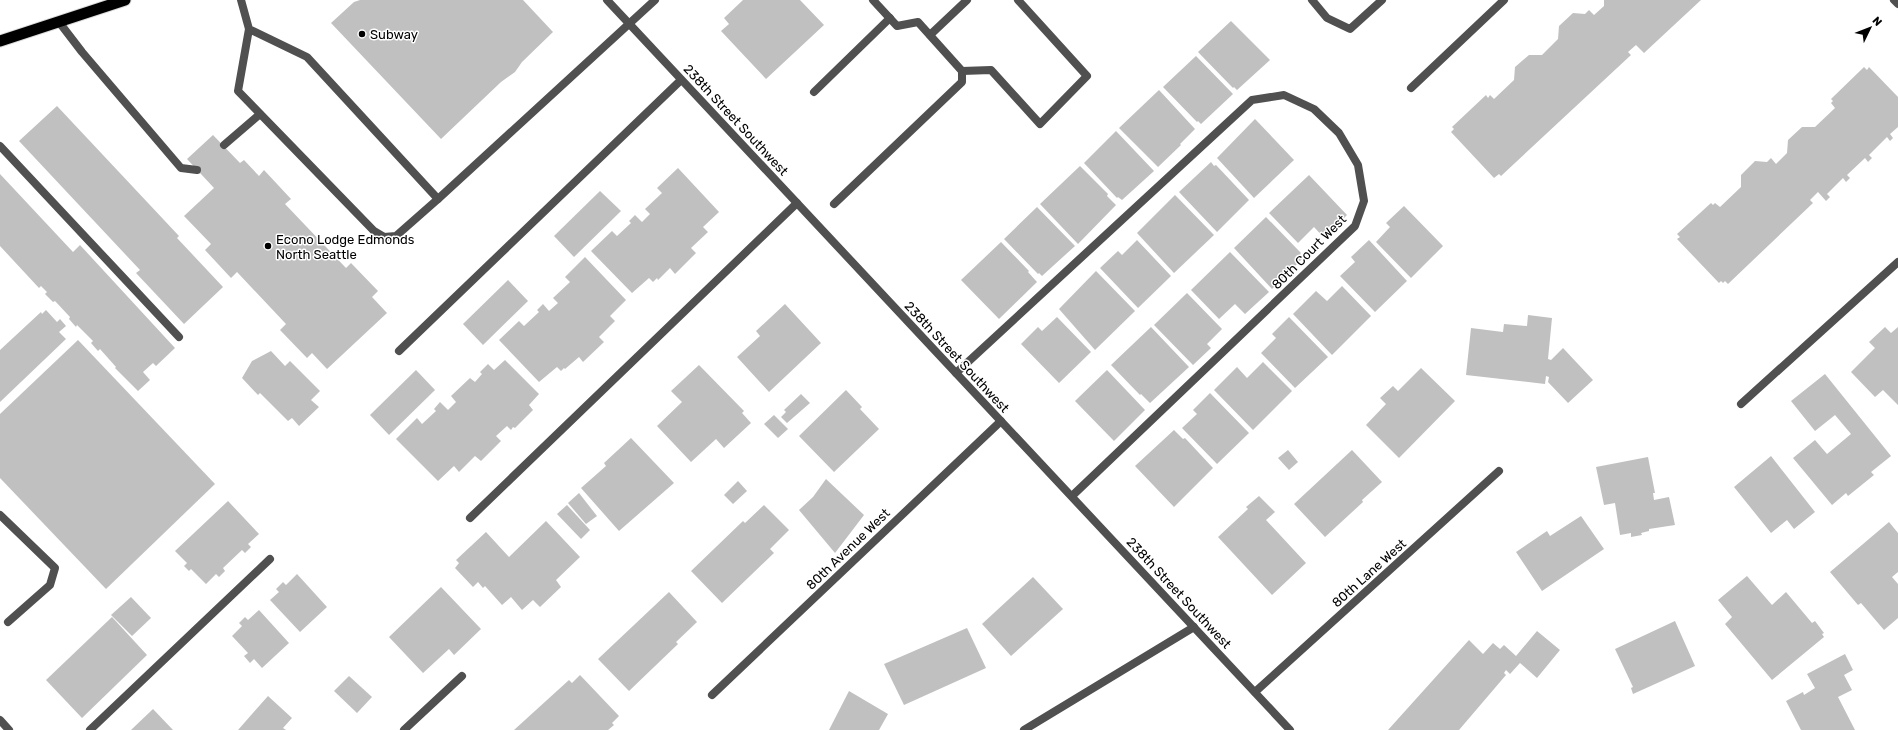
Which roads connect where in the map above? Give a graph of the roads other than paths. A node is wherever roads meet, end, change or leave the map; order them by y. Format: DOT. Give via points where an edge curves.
graph roads {
  1 [pos="125,0"];
  2 [pos="241,0"];
  3 [pos="607,0"];
  4 [pos="655,0"];
  5 [pos="873,0"];
  6 [pos="967,0"];
  7 [pos="1018,0"];
  8 [pos="1312,0"];
  9 [pos="1382,0"];
  10 [pos="1504,0"];
  11 [pos="1894,0"];
  12 [pos="1898,4"];
  13 [pos="890,18"];
  14 [pos="59,22"];
  15 [pos="629,23"];
  16 [pos="249,29"];
  17 [pos="930,35"];
  18 [pos="0,41"];
  19 [pos="962,71"];
  20 [pos="681,80"];
  21 [pos="1411,88"];
  22 [pos="814,92"];
  23 [pos="260,114"];
  24 [pos="224,145"];
  25 [pos="0,146"];
  26 [pos="197,170"];
  27 [pos="438,199"];
  28 [pos="797,203"];
  29 [pos="834,204"];
  30 [pos="1898,262"];
  31 [pos="179,337"];
  32 [pos="399,351"];
  33 [pos="956,373"];
  34 [pos="1741,404"];
  35 [pos="1001,421"];
  36 [pos="1500,472"];
  37 [pos="1072,496"];
  38 [pos="0,515"];
  39 [pos="470,518"];
  40 [pos="270,559"];
  41 [pos="8,622"];
  42 [pos="1194,626"];
  43 [pos="462,676"];
  44 [pos="1255,692"];
  45 [pos="712,695"];
  46 [pos="0,720"];
  47 [pos="9,730"];
  48 [pos="90,730"];
  49 [pos="404,730"];
  50 [pos="1024,730"];
  51 [pos="1290,730"];
  1 -- 14 [label="highway"];
  2 -- 16 [label="street"];
  3 -- 15 [label="street, 238th Street Southwest"];
  4 -- 15 [label="street"];
  5 -- 13 [label="street"];
  6 -- 17 [label="street"];
  7 -- 19 [label="street" via="1087,76 1040,124 991,70"];
  8 -- 9 [label="street" via="1327,18 1350,29"];
  10 -- 21 [label="street"];
  11 -- 12 [label="street"];
  13 -- 17 [label="street" via="897,26 918,22"];
  13 -- 22 [label="street"];
  14 -- 18 [label="highway"];
  14 -- 26 [label="street" via="180,168"];
  15 -- 20 [label="street, 238th Street Southwest"];
  15 -- 27 [label="street"];
  16 -- 23 [label="street" via="238,91"];
  16 -- 27 [label="street" via="307,57"];
  17 -- 19 [label="street"];
  19 -- 29 [label="street" via="962,82"];
  20 -- 28 [label="street, 238th Street Southwest"];
  20 -- 32 [label="street"];
  23 -- 24 [label="street"];
  23 -- 27 [label="street" via="374,231 384,237 396,236"];
  25 -- 31 [label="street"];
  28 -- 33 [label="street, 238th Street Southwest"];
  28 -- 39 [label="street"];
  30 -- 34 [label="street"];
  33 -- 35 [label="street, 238th Street Southwest"];
  33 -- 37 [label="street, 80th Court West" via="1252,100 1284,95 1314,109 1339,133 1358,165 1364,201 1355,226"];
  35 -- 37 [label="street, 238th Street Southwest"];
  35 -- 45 [label="street, 80th Avenue West"];
  36 -- 44 [label="street, 80th Lane West"];
  37 -- 42 [label="street, 238th Street Southwest"];
  38 -- 41 [label="street" via="55,568 50,584"];
  40 -- 48 [label="street"];
  42 -- 44 [label="street, 238th Street Southwest"];
  42 -- 50 [label="street"];
  43 -- 49 [label="street"];
  44 -- 51 [label="street, 238th Street Southwest"];
  46 -- 47 [label="street"];
}
